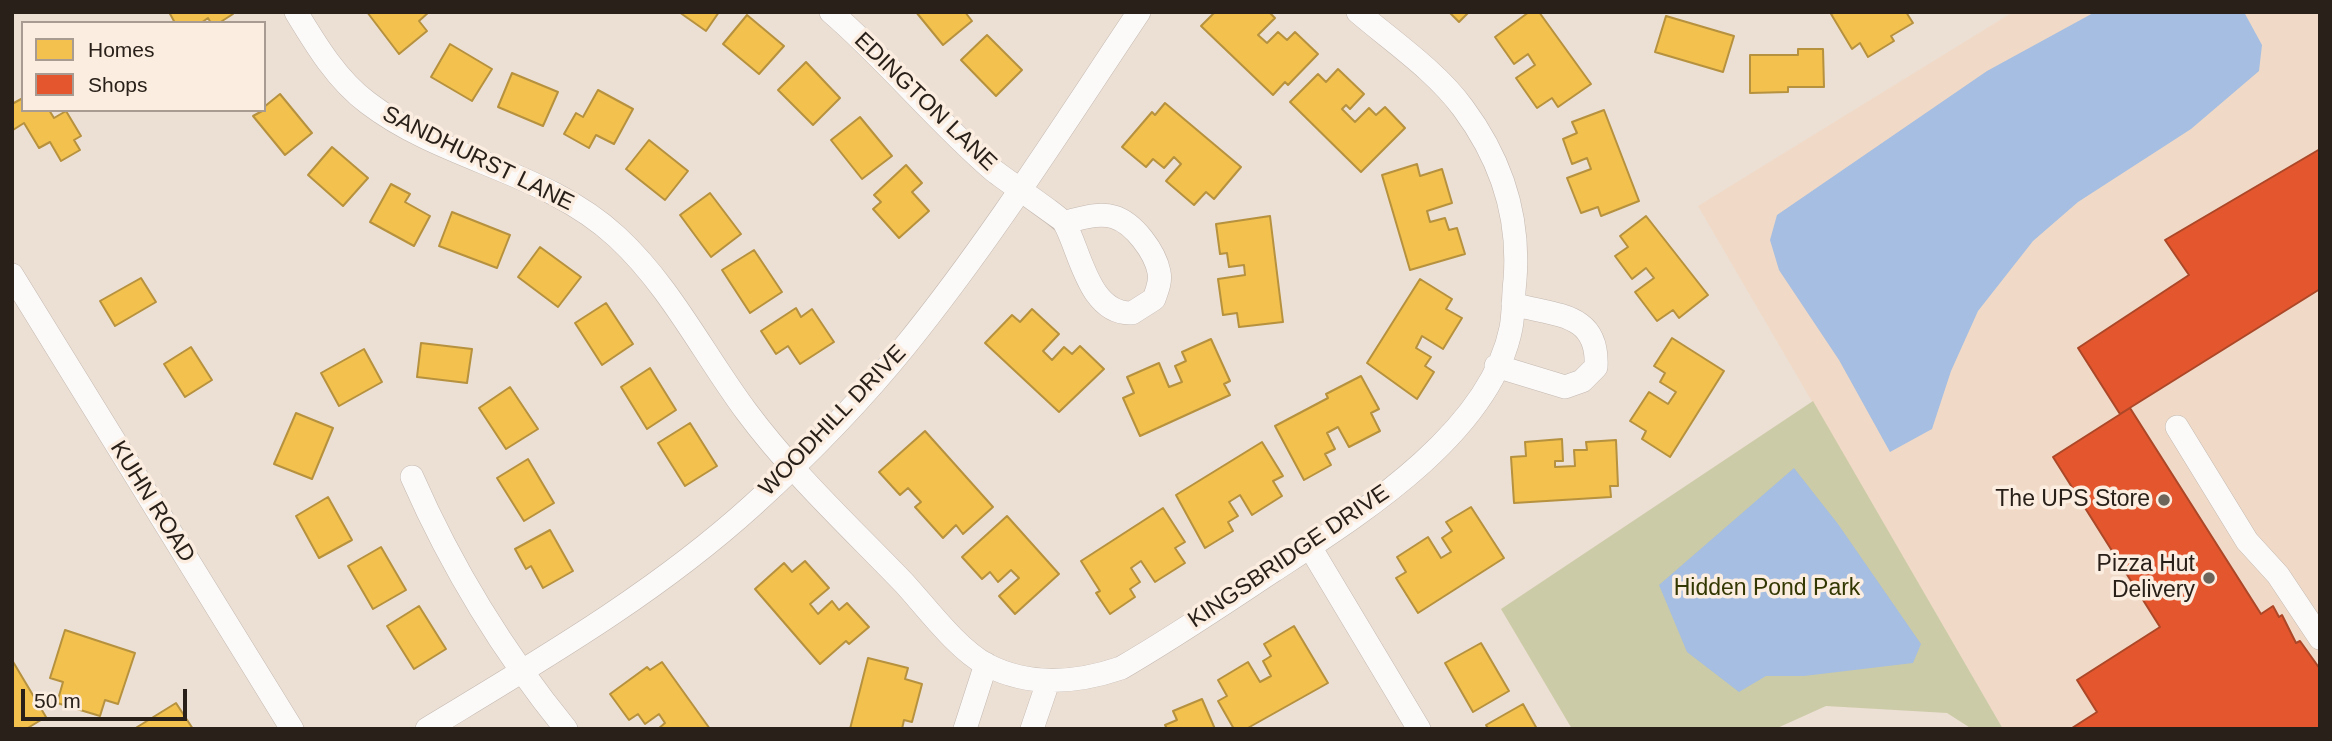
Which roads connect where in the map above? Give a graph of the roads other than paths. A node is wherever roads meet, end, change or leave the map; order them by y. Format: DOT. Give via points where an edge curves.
graph roads {
  1 [pos="296,12"];
  2 [pos="831,12"];
  3 [pos="1139,12"];
  4 [pos="1358,12"];
  5 [pos="1018,192"];
  6 [pos="1065,222"];
  7 [pos="12,275"];
  8 [pos="1513,304"];
  9 [pos="1496,366"];
  10 [pos="2177,427"];
  11 [pos="793,466"];
  12 [pos="412,477"];
  13 [pos="1310,547"];
  14 [pos="2320,638"];
  15 [pos="986,664"];
  16 [pos="520,672"];
  17 [pos="1048,681"];
  18 [pos="292,729"];
  19 [pos="427,729"];
  20 [pos="566,729"];
  21 [pos="965,729"];
  22 [pos="1032,729"];
  23 [pos="1419,729"];
  1 -- 11 [label="street, SANDHURST LANE" via="344,82 393,121 564,198 617,237 657,281 745,409"];
  2 -- 5 [label="street, EDINGTON LANE" via="941,124"];
  3 -- 5 [label="street, WOODHILL DRIVE"];
  4 -- 8 [label="street, KINGSBRIDGE DRIVE" via="1452,95 1490,149 1509,196 1517,249"];
  5 -- 6 [label="street, EDINGTON LANE"];
  5 -- 11 [label="street, WOODHILL DRIVE" via="905,346"];
  6 -- 6 [label="street" via="1089,282 1113,309 1132,313 1154,299 1159,272 1152,253 1129,225 1098,215"];
  7 -- 18 [label="street, KUHN ROAD"];
  8 -- 9 [label="street, KINGSBRIDGE DRIVE" via="1511,328"];
  8 -- 9 [label="street" via="1580,322 1591,332 1596,367 1582,381 1565,387"];
  9 -- 13 [label="street, KINGSBRIDGE DRIVE" via="1480,398 1440,447 1375,502"];
  10 -- 14 [label="street" via="2247,541 2277,575"];
  11 -- 15 [label="street, KINGSBRIDGE DRIVE"];
  11 -- 16 [label="street, WOODHILL DRIVE" via="676,569"];
  12 -- 16 [label="street" via="433,524"];
  13 -- 17 [label="street, KINGSBRIDGE DRIVE" via="1121,668 1090,678"];
  13 -- 23 [label="street"];
  15 -- 17 [label="street, KINGSBRIDGE DRIVE"];
  15 -- 21 [label="street"];
  16 -- 19 [label="street, WOODHILL DRIVE"];
  16 -- 20 [label="street"];
  17 -- 22 [label="street"];
}
